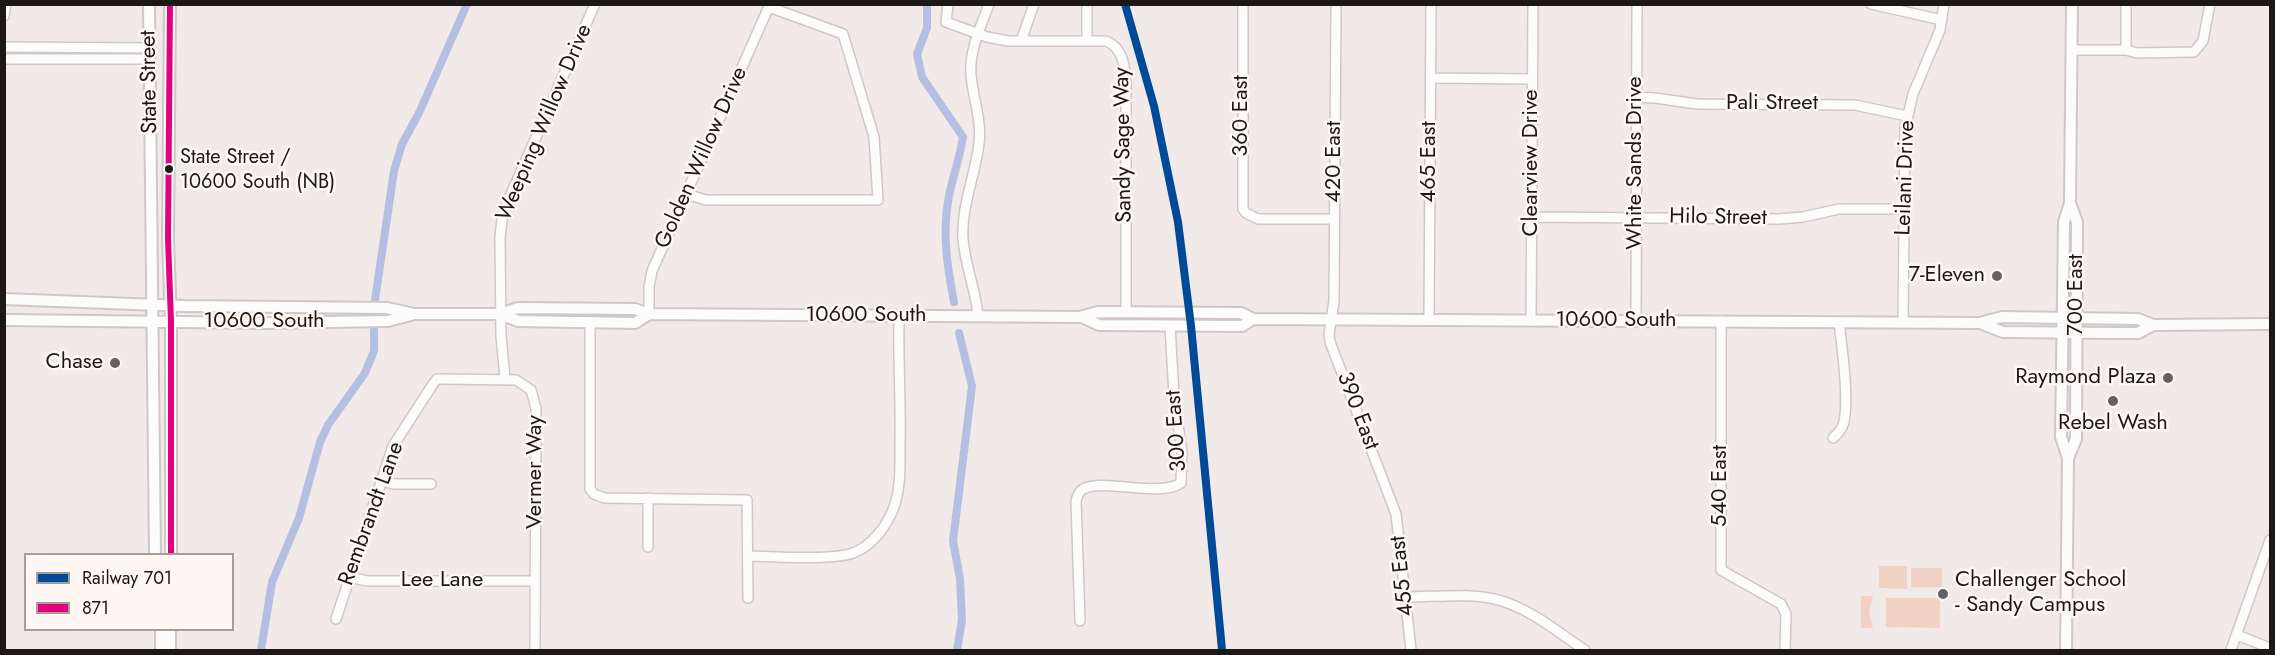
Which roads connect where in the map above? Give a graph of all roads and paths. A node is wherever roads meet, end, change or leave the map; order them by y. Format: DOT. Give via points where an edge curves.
graph roads {
  1 [pos="6,4"];
  2 [pos="150,4"];
  3 [pos="170,4"];
  4 [pos="595,4"];
  5 [pos="948,4"];
  6 [pos="989,4"];
  7 [pos="1034,4"];
  8 [pos="1087,4"];
  9 [pos="1242,4"];
  10 [pos="1336,4"];
  11 [pos="1431,4"];
  12 [pos="1533,4"];
  13 [pos="1637,4"];
  14 [pos="1871,4"];
  15 [pos="1944,4"];
  16 [pos="2072,4"];
  17 [pos="2126,4"];
  18 [pos="2210,4"];
  19 [pos="770,6"];
  20 [pos="4,16"];
  21 [pos="1942,20"];
  22 [pos="978,34"];
  23 [pos="1021,41"];
  24 [pos="1087,41"];
  25 [pos="4,47"];
  26 [pos="2072,50"];
  27 [pos="2126,50"];
  28 [pos="150,54"];
  29 [pos="4,58"];
  30 [pos="1431,78"];
  31 [pos="1532,79"];
  32 [pos="1636,98"];
  33 [pos="1907,116"];
  34 [pos="686,194"];
  35 [pos="2070,203"];
  36 [pos="1903,209"];
  37 [pos="1531,217"];
  38 [pos="1636,217"];
  39 [pos="1334,219"];
  40 [pos="4,299"];
  41 [pos="153,304"];
  42 [pos="170,305"];
  43 [pos="371,308"];
  44 [pos="1126,312"];
  45 [pos="414,314"];
  46 [pos="500,314"];
  47 [pos="649,314"];
  48 [pos="899,316"];
  49 [pos="978,316"];
  50 [pos="1082,317"];
  51 [pos="2063,318"];
  52 [pos="2077,318"];
  53 [pos="1253,319"];
  54 [pos="1331,319"];
  55 [pos="4,320"];
  56 [pos="1430,320"];
  57 [pos="1531,321"];
  58 [pos="1635,321"];
  59 [pos="1721,321"];
  60 [pos="153,322"];
  61 [pos="171,322"];
  62 [pos="314,322"];
  63 [pos="590,322"];
  64 [pos="1839,322"];
  65 [pos="1903,322"];
  66 [pos="1979,323"];
  67 [pos="2271,324"];
  68 [pos="2153,325"];
  69 [pos="1170,326"];
  70 [pos="2063,332"];
  71 [pos="2077,332"];
  72 [pos="505,379"];
  73 [pos="1833,438"];
  74 [pos="2068,458"];
  75 [pos="381,480"];
  76 [pos="431,484"];
  77 [pos="648,498"];
  78 [pos="1392,501"];
  79 [pos="2270,542"];
  80 [pos="648,547"];
  81 [pos="155,552"];
  82 [pos="171,553"];
  83 [pos="748,556"];
  84 [pos="350,577"];
  85 [pos="535,581"];
  86 [pos="1406,597"];
  87 [pos="748,598"];
  88 [pos="336,619"];
  89 [pos="1080,621"];
  90 [pos="155,631"];
  91 [pos="161,631"];
  92 [pos="170,631"];
  93 [pos="2237,635"];
  94 [pos="2271,648"];
  95 [pos="535,650"];
  96 [pos="155,651"];
  97 [pos="161,651"];
  98 [pos="170,651"];
  99 [pos="1411,651"];
  100 [pos="1586,651"];
  101 [pos="1785,651"];
  102 [pos="2066,651"];
  103 [pos="2231,651"];
  1 -- 20 [label="street"];
  2 -- 28 [label="main road, State Street"];
  3 -- 42 [label="main road, State Street"];
  4 -- 46 [label="street, Weeping Willow Drive" via="504,211"];
  5 -- 22 [label="street, Sandy Sage Way" via="946,22"];
  6 -- 22 [label="street"];
  7 -- 23 [label="street"];
  8 -- 24 [label="street"];
  9 -- 39 [label="street, 360 East" via="1242,204 1246,213 1258,219"];
  10 -- 39 [label="street, 420 East"];
  11 -- 30 [label="street, 465 East"];
  12 -- 31 [label="street, Clearview Drive"];
  13 -- 32 [label="street, White Sands Drive"];
  14 -- 21 [label="street"];
  15 -- 21 [label="street, Leilani Drive"];
  16 -- 26 [label="main road, 700 East"];
  17 -- 27 [label="street"];
  18 -- 27 [label="street" via="2203,41 2194,52"];
  19 -- 34 [label="street, Golden Willow Drive"];
  19 -- 34 [label="street" via="843,34 874,137 878,200 706,200"];
  21 -- 33 [label="street, Leilani Drive"];
  22 -- 23 [label="street, Sandy Sage Way"];
  22 -- 49 [label="street" via="971,67 980,134 963,236"];
  23 -- 24 [label="street, Sandy Sage Way"];
  24 -- 44 [label="street, Sandy Sage Way" via="1113,44 1125,68"];
  25 -- 28 [label="street"];
  26 -- 27 [label="street"];
  26 -- 35 [label="main road, 700 East"];
  28 -- 29 [label="street"];
  28 -- 41 [label="main road, State Street"];
  30 -- 31 [label="street"];
  30 -- 56 [label="street, 465 East"];
  31 -- 37 [label="street, Clearview Drive"];
  32 -- 33 [label="street, Pali Street" via="1697,104 1855,105"];
  32 -- 38 [label="street, White Sands Drive"];
  33 -- 36 [label="street, Leilani Drive"];
  34 -- 47 [label="street, Golden Willow Drive" via="652,271"];
  35 -- 51 [label="main road, 700 East" via="2064,222"];
  35 -- 52 [label="main road, 700 East" via="2077,222"];
  36 -- 38 [label="street, Hilo Street" via="1839,209 1791,218"];
  36 -- 65 [label="street, Leilani Drive"];
  37 -- 38 [label="street, Hilo Street"];
  37 -- 57 [label="street, Clearview Drive"];
  38 -- 58 [label="street, White Sands Drive"];
  39 -- 54 [label="street, 420 East"];
  40 -- 41 [label="main road, 10600 South"];
  41 -- 42 [label="main road, 10600 South"];
  41 -- 60 [label="main road, State Street"];
  42 -- 43 [label="main road, 10600 South"];
  42 -- 61 [label="main road, State Street"];
  43 -- 45 [label="main road, 10600 South"];
  43 -- 62 [label="main road" via="356,314 320,314"];
  44 -- 50 [label="main road, 10600 South" via="1098,312"];
  44 -- 53 [label="main road, 10600 South" via="1241,313"];
  45 -- 46 [label="main road, 10600 South"];
  45 -- 62 [label="main road, 10600 South" via="388,321"];
  46 -- 47 [label="main road, 10600 South" via="518,308 545,308 635,309"];
  46 -- 63 [label="main road, 10600 South" via="518,321"];
  46 -- 72 [label="street"];
  47 -- 48 [label="main road, 10600 South"];
  47 -- 63 [label="main road, 10600 South" via="635,322"];
  48 -- 49 [label="main road, 10600 South"];
  48 -- 83 [label="street" via="899,483 889,519 873,540 844,556"];
  49 -- 50 [label="main road, 10600 South"];
  50 -- 69 [label="main road, 10600 South" via="1099,326"];
  51 -- 52 [label="main road, 10600 South"];
  51 -- 66 [label="main road, 10600 South" via="2002,317"];
  51 -- 70 [label="main road, 700 East"];
  52 -- 68 [label="main road, 10600 South" via="2138,319"];
  52 -- 71 [label="main road, 700 East"];
  53 -- 54 [label="main road, 10600 South"];
  53 -- 69 [label="main road, 10600 South" via="1242,326"];
  54 -- 56 [label="main road, 10600 South"];
  54 -- 78 [label="street, 390 East" via="1330,342"];
  55 -- 60 [label="main road, 10600 South"];
  56 -- 57 [label="main road, 10600 South"];
  57 -- 58 [label="main road, 10600 South"];
  58 -- 59 [label="main road, 10600 South"];
  59 -- 64 [label="main road, 10600 South"];
  59 -- 101 [label="street, 540 East" via="1721,570 1778,600 1786,614"];
  60 -- 61 [label="main road, 10600 South"];
  60 -- 81 [label="main road, State Street"];
  61 -- 62 [label="main road, 10600 South"];
  61 -- 82 [label="main road, State Street"];
  63 -- 77 [label="street" via="590,489 598,497"];
  64 -- 65 [label="main road, 10600 South"];
  64 -- 73 [label="street" via="1844,418"];
  65 -- 66 [label="main road, 10600 South"];
  66 -- 70 [label="main road, 10600 South" via="2003,332"];
  67 -- 68 [label="main road, 10600 South"];
  68 -- 71 [label="main road, 10600 South" via="2138,333"];
  69 -- 89 [label="street, 300 East" via="1183,465 1181,483 1154,488 1092,488 1078,494"];
  70 -- 71 [label="main road, 10600 South"];
  70 -- 74 [label="main road, 700 East" via="2061,437"];
  71 -- 74 [label="main road, 700 East" via="2076,439"];
  72 -- 75 [label="street, Rembrandt Lane" via="437,379 393,446"];
  72 -- 85 [label="street, Vermer Way" via="531,390 536,408"];
  74 -- 102 [label="main road, 700 East"];
  75 -- 76 [label="street"];
  75 -- 84 [label="street, Rembrandt Lane"];
  77 -- 80 [label="street"];
  77 -- 83 [label="street" via="747,500"];
  78 -- 86 [label="street, 455 East" via="1399,528"];
  79 -- 93 [label="street"];
  83 -- 87 [label="street"];
  84 -- 85 [label="street, Lee Lane" via="367,581"];
  84 -- 88 [label="street, Rembrandt Lane"];
  85 -- 95 [label="street, Vermer Way"];
  86 -- 99 [label="street, 455 East"];
  86 -- 100 [label="street" via="1480,597 1503,601"];
  90 -- 96 [label="main road"];
  91 -- 97 [label="main road"];
  92 -- 98 [label="main road"];
  93 -- 94 [label="street"];
  93 -- 103 [label="street"];
}
